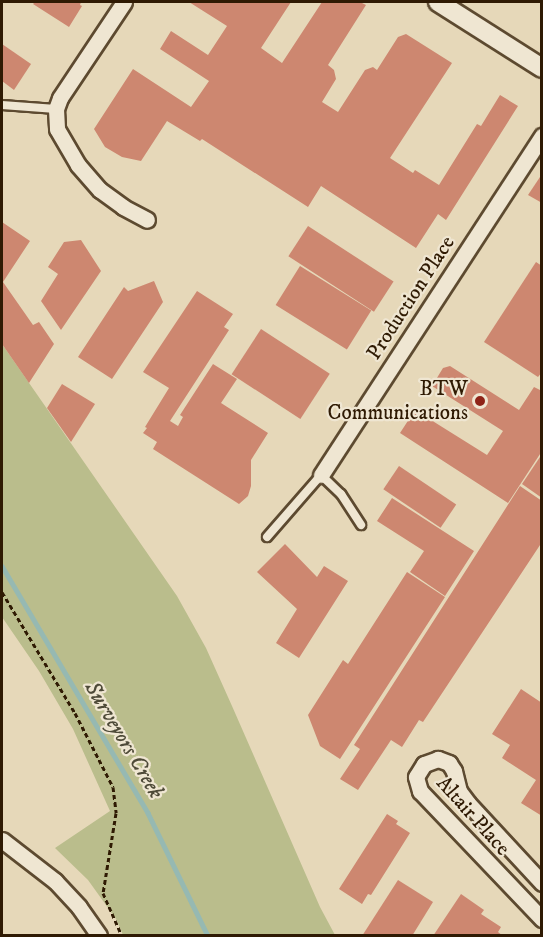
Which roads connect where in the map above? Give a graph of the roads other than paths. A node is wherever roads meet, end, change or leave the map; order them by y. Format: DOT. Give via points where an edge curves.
graph roads {
  1 [pos="124,2"];
  2 [pos="438,2"];
  3 [pos="542,68"];
  4 [pos="2,105"];
  5 [pos="56,109"];
  6 [pos="542,136"];
  7 [pos="147,220"];
  8 [pos="321,475"];
  9 [pos="361,525"];
  10 [pos="267,537"];
  11 [pos="2,840"];
  12 [pos="542,883"];
  13 [pos="542,919"];
  14 [pos="99,936"];
  1 -- 5 [label="street"];
  2 -- 3 [label="street"];
  4 -- 5 [label="lane"];
  5 -- 7 [label="street" via="57,129 78,165 100,190"];
  6 -- 8 [label="street, Production Place"];
  8 -- 9 [label="lane" via="341,494"];
  8 -- 10 [label="lane, Production Place"];
  11 -- 14 [label="street" via="55,881"];
  12 -- 13 [label="street, Altair Place" via="468,803 449,763 438,759 424,764 416,777 420,791"];
}
